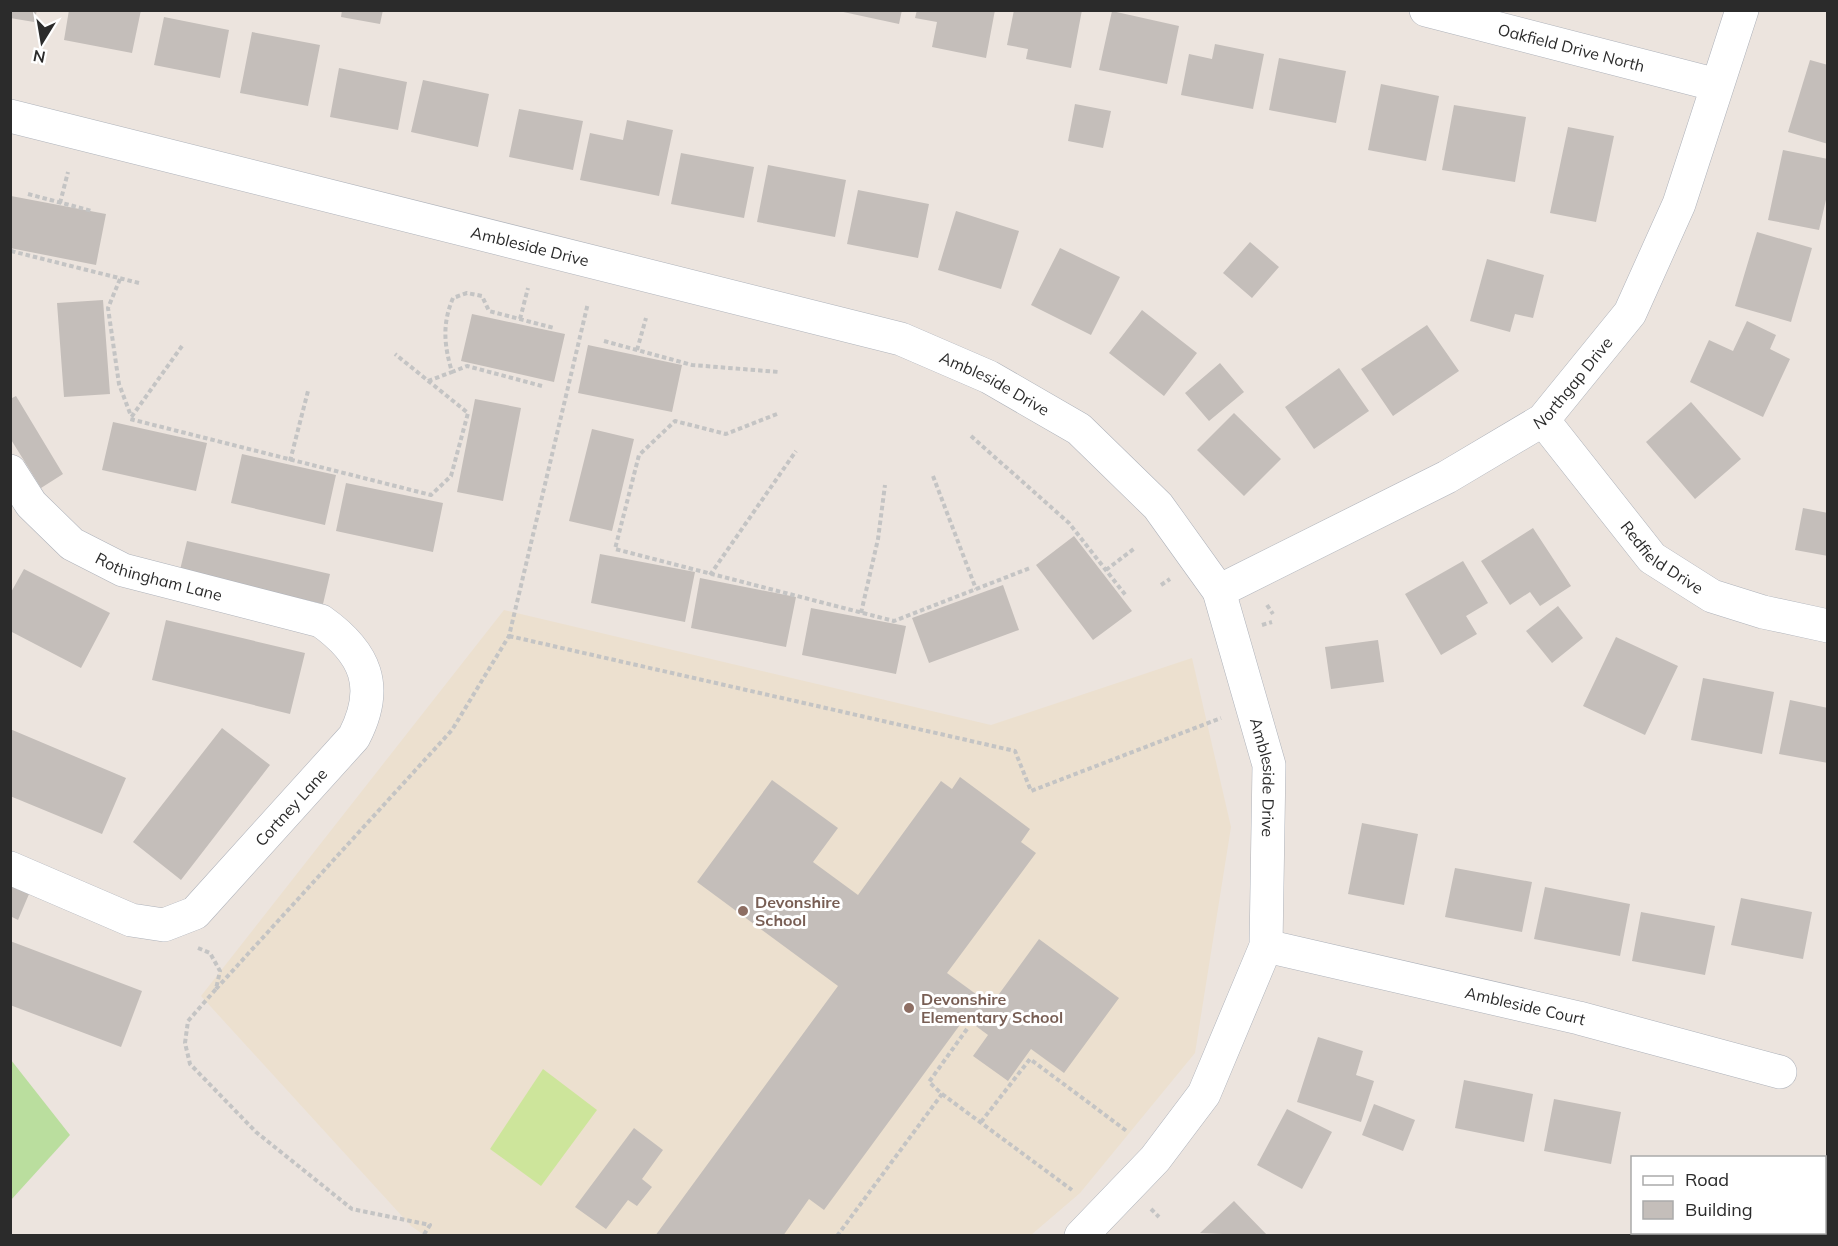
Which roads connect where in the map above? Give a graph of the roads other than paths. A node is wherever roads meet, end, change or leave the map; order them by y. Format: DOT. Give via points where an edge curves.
graph roads {
  1 [pos="1426,10"];
  2 [pos="1742,10"];
  3 [pos="1717,85"];
  4 [pos="10,116"];
  5 [pos="1543,420"];
  6 [pos="10,471"];
  7 [pos="1219,591"];
  8 [pos="1827,626"];
  9 [pos="339,634"];
  10 [pos="10,868"];
  11 [pos="1266,946"];
  12 [pos="1780,1072"];
  13 [pos="1091,1232"];
  1 -- 3 [label="street, Oakfield Drive North"];
  2 -- 3 [label="street, Northgap Drive"];
  3 -- 5 [label="street, Northgap Drive" via="1679,204 1630,313"];
  4 -- 7 [label="street, Ambleside Drive" via="901,339 989,376 1079,429 1158,506"];
  5 -- 7 [label="street, Northgap Drive" via="1447,477"];
  5 -- 8 [label="street, Redfield Drive" via="1652,558 1712,596"];
  6 -- 9 [label="street, Rothingham Lane" via="31,504 72,544 123,570 321,621"];
  7 -- 11 [label="street, Ambleside Drive" via="1269,765"];
  9 -- 10 [label="street, Cortney Lane" via="354,650 364,670 369,692 365,716 354,737 195,912 164,925 131,920"];
  11 -- 12 [label="street, Ambleside Court" via="1579,1018"];
  11 -- 13 [label="street, Ambleside Drive" via="1204,1094 1155,1159"];
}
